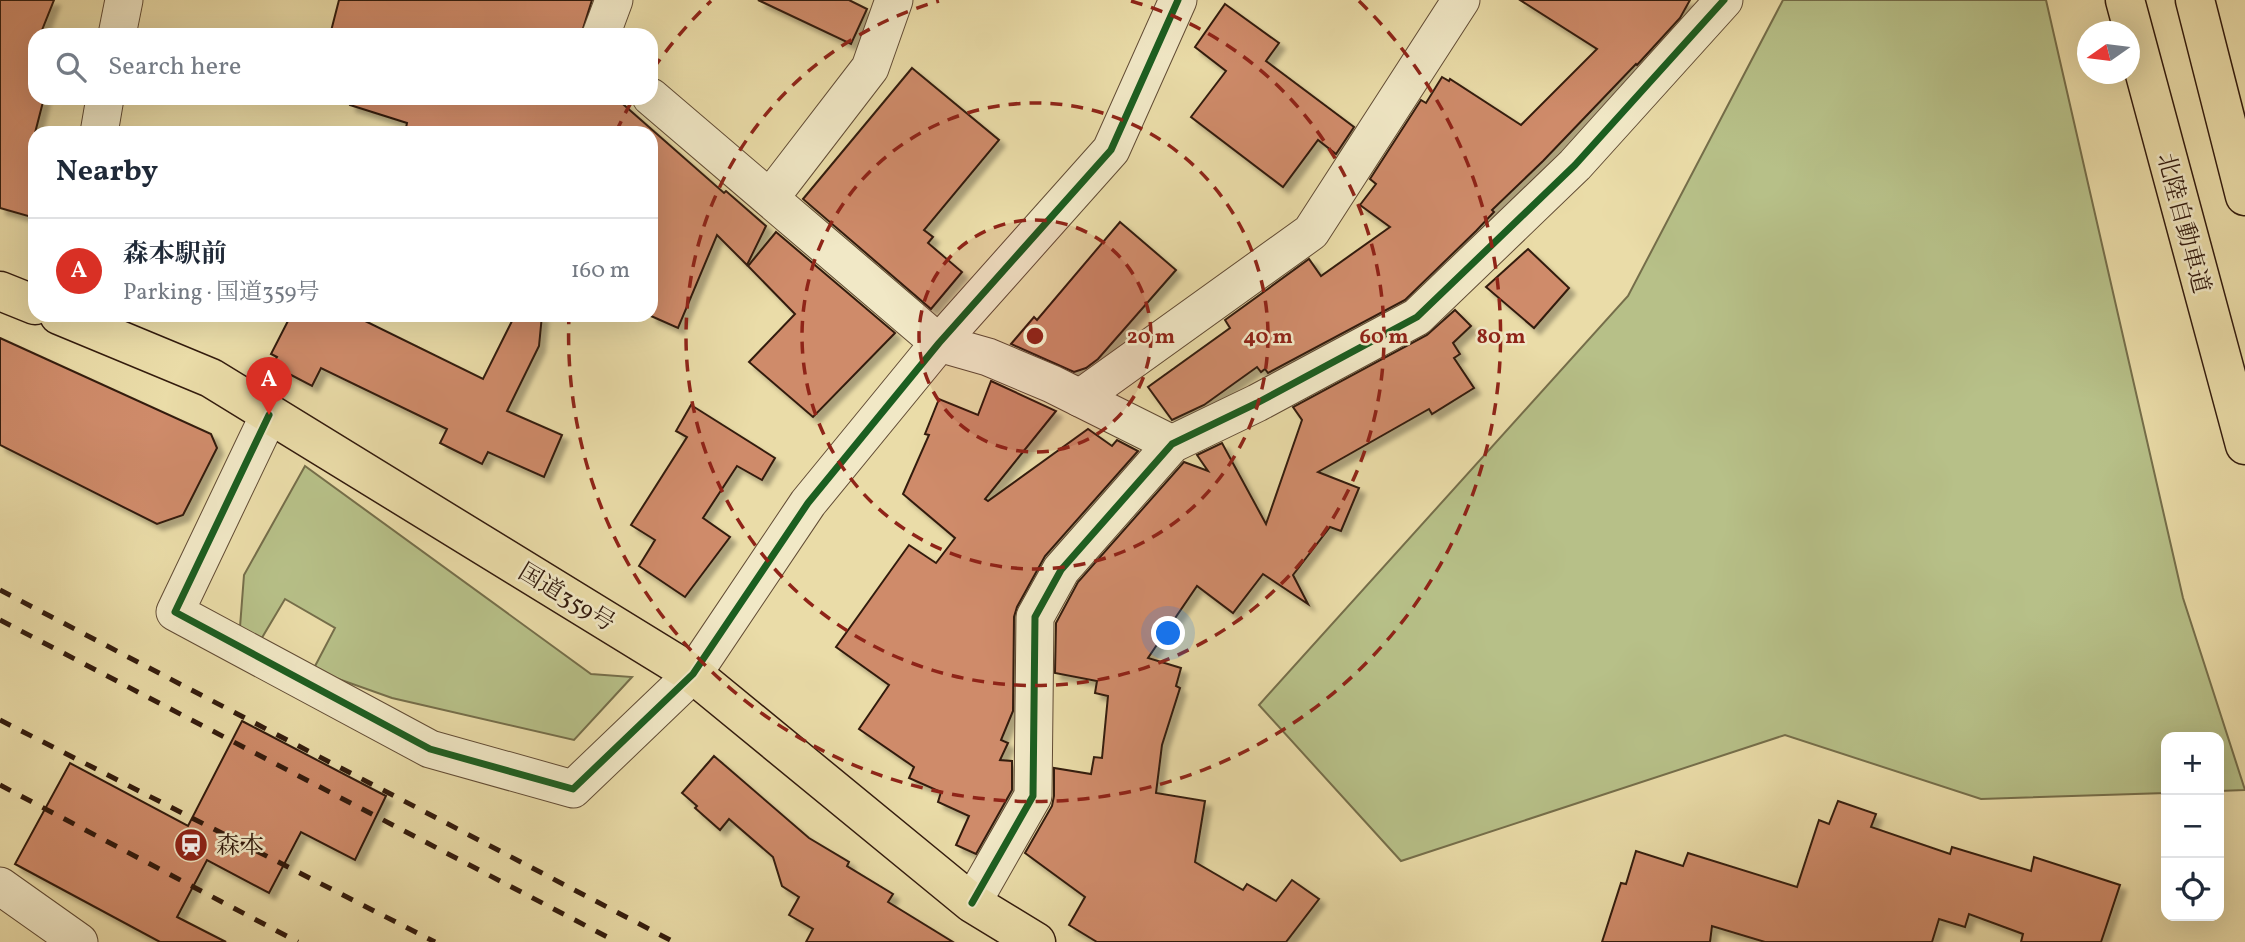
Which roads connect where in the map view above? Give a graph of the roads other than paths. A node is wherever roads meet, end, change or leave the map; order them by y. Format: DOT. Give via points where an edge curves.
graph roads {
  1 [pos="124,0"];
  2 [pos="614,0"];
  3 [pos="894,0"];
  4 [pos="1178,0"];
  5 [pos="1461,0"];
  6 [pos="1724,0"];
  7 [pos="2125,0"];
  8 [pos="2195,0"];
  9 [pos="118,28"];
  10 [pos="604,28"];
  11 [pos="658,103"];
  12 [pos="104,105"];
  13 [pos="100,126"];
  14 [pos="2245,196"];
  15 [pos="770,198"];
  16 [pos="0,291"];
  17 [pos="28,302"];
  18 [pos="76,322"];
  19 [pos="939,343"];
  20 [pos="1080,398"];
  21 [pos="268,415"];
  22 [pos="1172,444"];
  23 [pos="2245,445"];
  24 [pos="693,674"];
  25 [pos="0,886"];
  26 [pos="972,903"];
  27 [pos="79,942"];
  28 [pos="1036,942"];
  1 -- 9 [label="street"];
  2 -- 10 [label="street"];
  3 -- 15 [label="street" via="870,68"];
  4 -- 19 [label="street" via="1111,150"];
  5 -- 20 [label="street" via="1311,232"];
  6 -- 22 [label="street" via="1575,165 1417,317"];
  7 -- 23 [label="highway, 北陸自動車道"];
  8 -- 14 [label="highway"];
  11 -- 15 [label="street"];
  12 -- 13 [label="street"];
  15 -- 19 [label="street"];
  16 -- 17 [label="highway"];
  18 -- 21 [label="highway, 国道359号" via="211,378"];
  19 -- 20 [label="street" via="988,357"];
  19 -- 24 [label="street" via="808,503"];
  20 -- 22 [label="street"];
  21 -- 24 [label="highway, 国道359号"];
  21 -- 24 [label="street" via="175,612 430,749 573,789"];
  22 -- 26 [label="street" via="1062,570 1035,617 1032,796"];
  24 -- 26 [label="highway, 国道359号"];
  25 -- 27 [label="street"];
  26 -- 28 [label="highway, 国道359号"];
}
